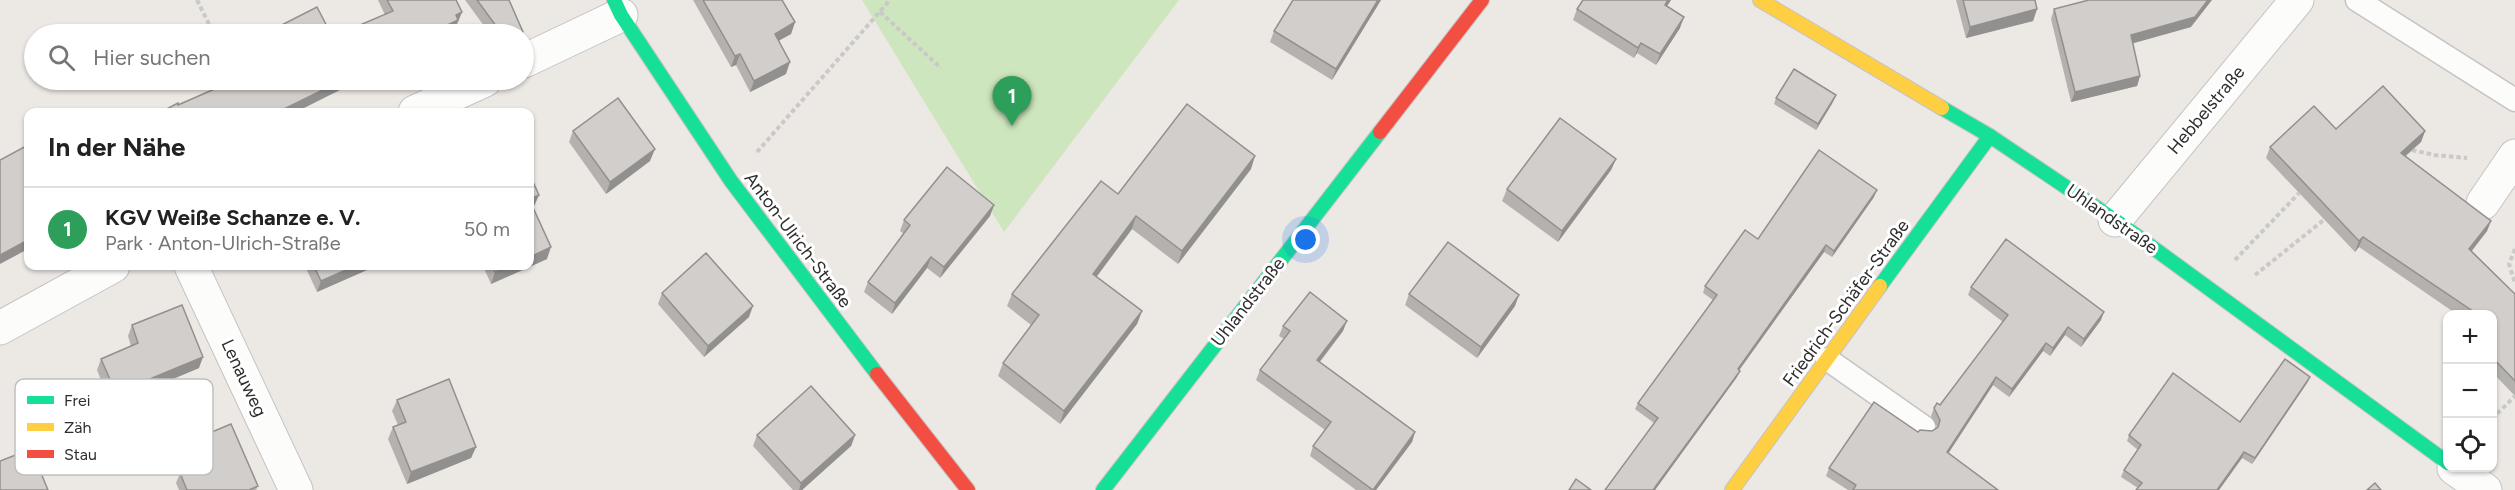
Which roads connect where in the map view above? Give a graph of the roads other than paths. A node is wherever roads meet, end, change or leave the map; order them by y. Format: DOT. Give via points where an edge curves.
graph roads {
  1 [pos="1482,0"];
  2 [pos="1760,0"];
  3 [pos="2297,0"];
  4 [pos="2357,0"];
  5 [pos="617,8"];
  6 [pos="534,55"];
  7 [pos="463,90"];
  8 [pos="2515,100"];
  9 [pos="424,108"];
  10 [pos="1990,136"];
  11 [pos="2515,156"];
  12 [pos="2482,202"];
  13 [pos="2115,220"];
  14 [pos="106,270"];
  15 [pos="193,270"];
  16 [pos="0,328"];
  17 [pos="1827,359"];
  18 [pos="1924,427"];
  19 [pos="2443,459"];
  20 [pos="2460,472"];
  21 [pos="296,490"];
  22 [pos="968,490"];
  23 [pos="1103,490"];
  24 [pos="1732,490"];
  25 [pos="2485,490"];
  1 -- 23 [label="street, Uhlandstraße"];
  2 -- 10 [label="street, Uhlandstraße"];
  3 -- 13 [label="street, Hebbelstraße"];
  4 -- 8 [label="lane"];
  5 -- 6 [label="street"];
  5 -- 22 [label="street, Anton-Ulrich-Straße" via="731,182"];
  7 -- 9 [label="street"];
  10 -- 13 [label="street, Uhlandstraße"];
  10 -- 17 [label="street, Friedrich-Schäfer-Straße"];
  11 -- 12 [label="street"];
  13 -- 19 [label="street, Uhlandstraße"];
  14 -- 16 [label="street"];
  15 -- 21 [label="street, Lenauweg"];
  17 -- 18 [label="lane"];
  17 -- 24 [label="street, Friedrich-Schäfer-Straße"];
  20 -- 25 [label="street"];
}
